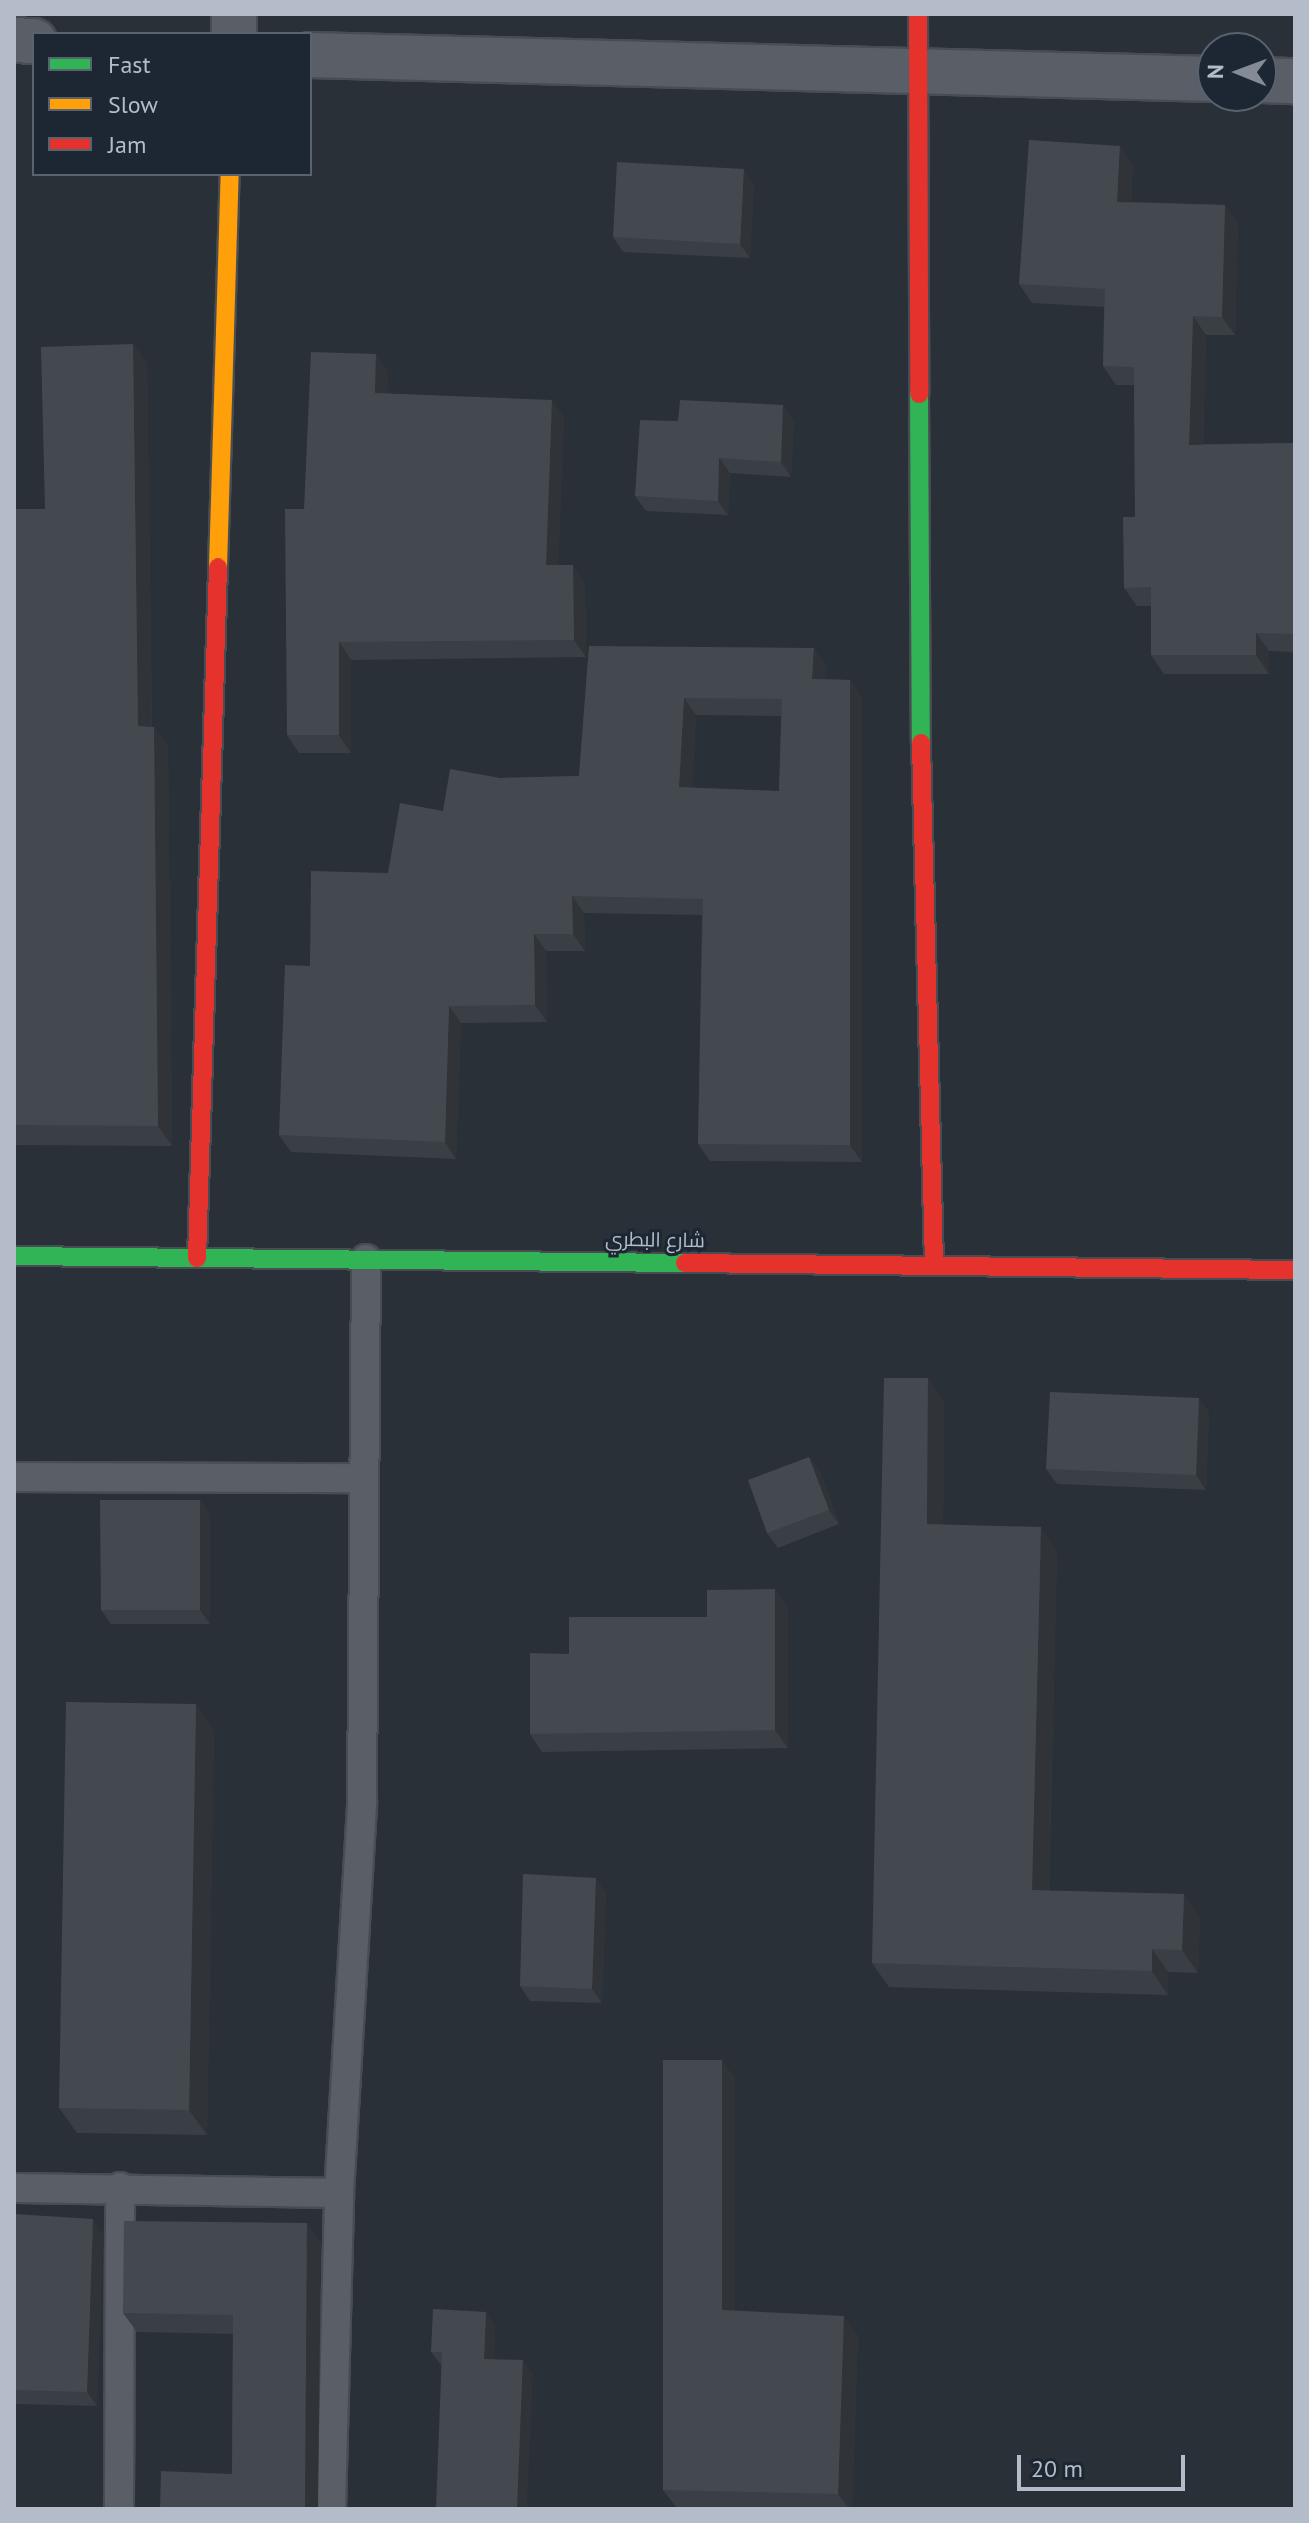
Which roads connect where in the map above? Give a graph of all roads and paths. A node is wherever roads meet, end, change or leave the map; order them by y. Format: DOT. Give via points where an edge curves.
graph roads {
  1 [pos="918,14"];
  2 [pos="312,55"];
  3 [pos="918,71"];
  4 [pos="1197,79"];
  5 [pos="230,176"];
  6 [pos="14,1256"];
  7 [pos="197,1258"];
  8 [pos="366,1259"];
  9 [pos="934,1265"];
  10 [pos="1295,1270"];
  11 [pos="14,1477"];
  12 [pos="364,1478"];
  13 [pos="120,2187"];
  14 [pos="14,2188"];
  15 [pos="339,2193"];
  16 [pos="119,2509"];
  17 [pos="331,2509"];
  1 -- 3 [label="street"];
  2 -- 3 [label="street"];
  3 -- 4 [label="street"];
  3 -- 9 [label="street" via="920,689"];
  5 -- 7 [label="street"];
  6 -- 7 [label="street, شارع البطري"];
  7 -- 8 [label="street, شارع البطري"];
  8 -- 9 [label="street, شارع البطري"];
  8 -- 12 [label="lane"];
  9 -- 10 [label="street, شارع البطري"];
  11 -- 12 [label="lane"];
  12 -- 15 [label="lane" via="362,1802"];
  13 -- 14 [label="lane"];
  13 -- 15 [label="lane"];
  13 -- 16 [label="lane"];
  15 -- 17 [label="lane"];
}
